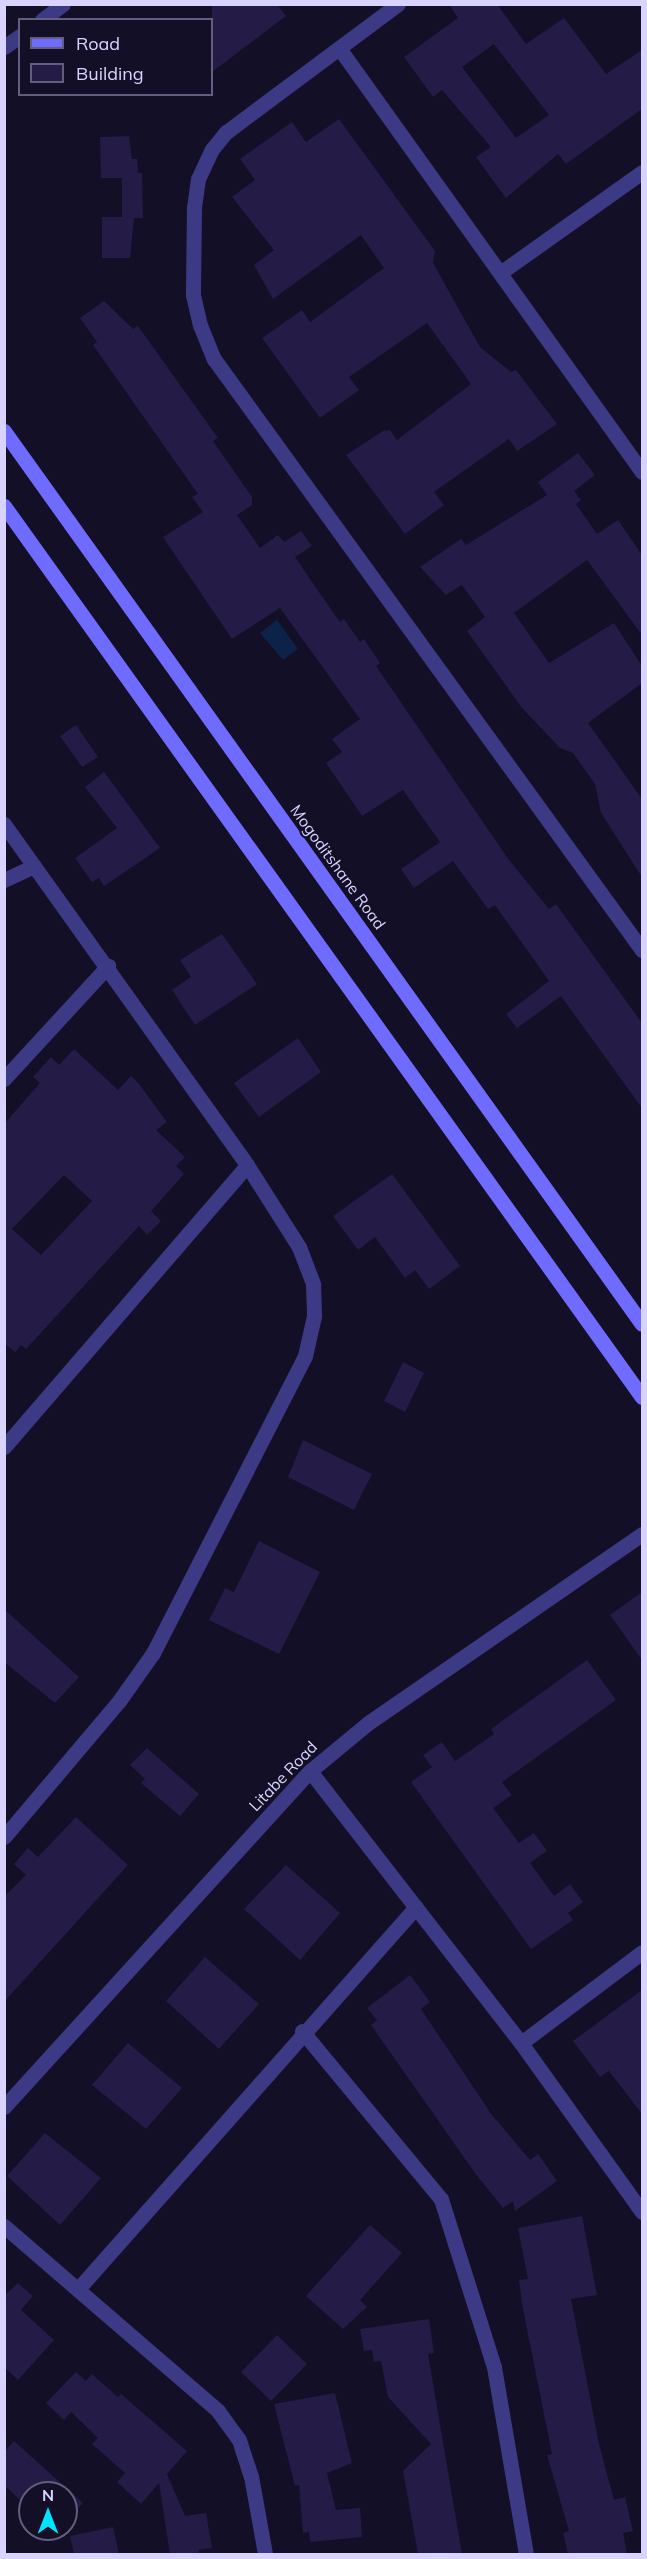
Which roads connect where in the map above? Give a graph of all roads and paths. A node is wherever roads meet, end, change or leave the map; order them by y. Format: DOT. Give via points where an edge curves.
graph roads {
  1 [pos="63,4"];
  2 [pos="398,4"];
  3 [pos="45,18"];
  4 [pos="18,37"];
  5 [pos="4,47"];
  6 [pos="339,48"];
  7 [pos="642,172"];
  8 [pos="500,273"];
  9 [pos="4,431"];
  10 [pos="642,472"];
  11 [pos="4,506"];
  12 [pos="4,824"];
  13 [pos="34,867"];
  14 [pos="4,880"];
  15 [pos="642,950"];
  16 [pos="108,966"];
  17 [pos="4,1079"];
  18 [pos="247,1165"];
  19 [pos="642,1324"];
  20 [pos="642,1397"];
  21 [pos="4,1447"];
  22 [pos="642,1534"];
  23 [pos="310,1771"];
  24 [pos="4,1837"];
  25 [pos="416,1907"];
  26 [pos="642,1952"];
  27 [pos="302,2031"];
  28 [pos="521,2043"];
  29 [pos="4,2107"];
  30 [pos="642,2212"];
  31 [pos="4,2226"];
  32 [pos="78,2289"];
  33 [pos="265,2554"];
  34 [pos="526,2554"];
  1 -- 3 [label="street"];
  2 -- 6 [label="street"];
  4 -- 5 [label="street"];
  6 -- 8 [label="street"];
  6 -- 15 [label="street" via="226,132 212,149 198,179 194,208 193,295 200,326 214,358"];
  7 -- 8 [label="street"];
  8 -- 10 [label="street"];
  9 -- 19 [label="main road, Mogoditshane Road"];
  11 -- 20 [label="main road"];
  12 -- 13 [label="street"];
  13 -- 14 [label="street"];
  13 -- 16 [label="street"];
  16 -- 17 [label="street"];
  16 -- 18 [label="street"];
  18 -- 21 [label="street"];
  18 -- 24 [label="street" via="299,1247 313,1284 314,1316 305,1356 153,1653 119,1701"];
  22 -- 23 [label="street, Litabe Road" via="368,1723"];
  23 -- 25 [label="street"];
  23 -- 29 [label="street, Litabe Road"];
  25 -- 27 [label="street"];
  25 -- 28 [label="street"];
  26 -- 28 [label="street"];
  27 -- 32 [label="street"];
  27 -- 34 [label="street" via="441,2199 494,2367"];
  28 -- 30 [label="street"];
  31 -- 32 [label="street"];
  32 -- 33 [label="street" via="218,2411 239,2440"];
}
